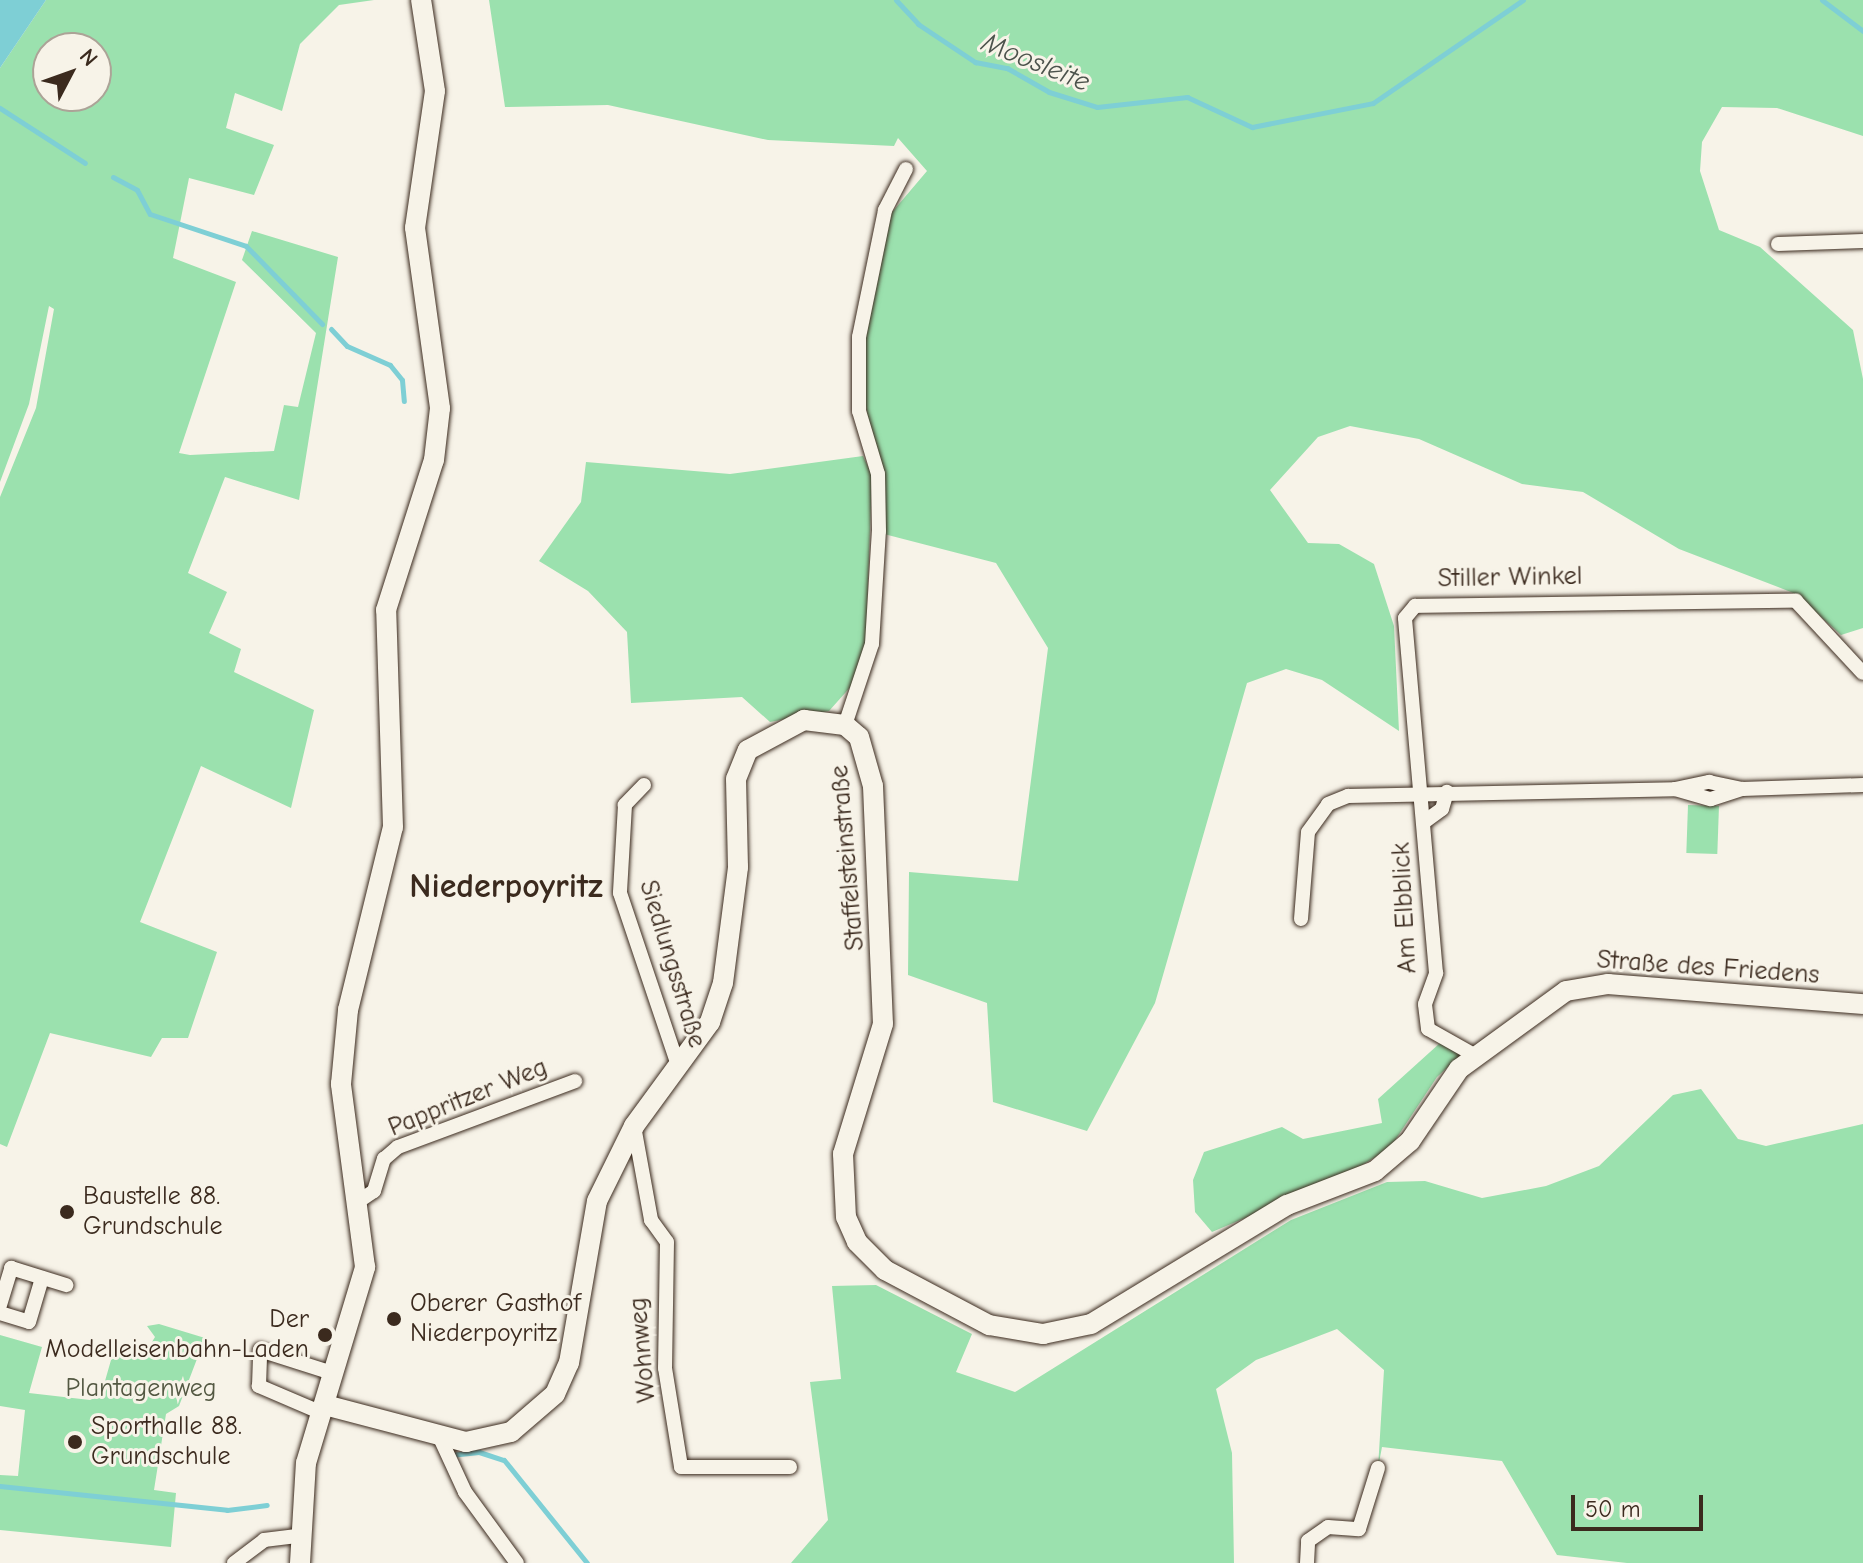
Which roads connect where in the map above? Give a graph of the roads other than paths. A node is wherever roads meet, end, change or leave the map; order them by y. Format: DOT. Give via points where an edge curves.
graph roads {
  1 [pos="421,0"];
  2 [pos="906,169"];
  3 [pos="1863,241"];
  4 [pos="1778,244"];
  5 [pos="1863,673"];
  6 [pos="845,725"];
  7 [pos="644,785"];
  8 [pos="1863,785"];
  9 [pos="1421,791"];
  10 [pos="1447,792"];
  11 [pos="1424,822"];
  12 [pos="1301,919"];
  13 [pos="1863,1004"];
  14 [pos="1476,1056"];
  15 [pos="679,1068"];
  16 [pos="575,1081"];
  17 [pos="634,1126"];
  18 [pos="359,1201"];
  19 [pos="42,1278"];
  20 [pos="1174,1278"];
  21 [pos="66,1285"];
  22 [pos="0,1305"];
  23 [pos="0,1313"];
  24 [pos="335,1374"];
  25 [pos="324,1409"];
  26 [pos="441,1440"];
  27 [pos="790,1467"];
  28 [pos="1378,1468"];
  29 [pos="299,1536"];
  30 [pos="234,1563"];
  31 [pos="300,1563"];
  32 [pos="517,1563"];
  33 [pos="1307,1563"];
  1 -- 18 [label="street" via="435,91 415,228 440,408 434,460 386,610 393,827 342,1058 343,1126"];
  2 -- 6 [label="street" via="885,210 859,337 859,411 878,474 879,531 872,644"];
  3 -- 4 [label="street"];
  5 -- 9 [label="street, Stiller Winkel" via="1796,601 1415,606 1405,618"];
  6 -- 15 [label="street" via="804,720 748,750 736,779 738,880 723,983 710,1022"];
  6 -- 20 [label="street, Staffelsteinstraße" via="866,750 873,786 884,986 883,1024 841,1171 857,1242 928,1297 1019,1332 1091,1324"];
  7 -- 15 [label="street, Siedlungsstraße" via="625,805 620,893"];
  8 -- 10 [label="street" via="1742,789 1711,799 1675,789"];
  9 -- 10 [label="street"];
  9 -- 11 [label="street, Am Elbblick"];
  9 -- 12 [label="street" via="1348,796 1314,818 1304,852"];
  10 -- 11 [label="street, Am Elbblick" via="1442,809"];
  11 -- 14 [label="street, Am Elbblick" via="1436,973 1425,1004 1428,1029"];
  13 -- 14 [label="street, Straße des Friedens" via="1590,985 1547,1001"];
  14 -- 20 [label="street, Straße des Friedens" via="1443,1085 1393,1159 1287,1205"];
  15 -- 17 [label="street"];
  16 -- 18 [label="street, Pappritzer Weg" via="398,1147 384,1159 374,1191"];
  17 -- 26 [label="street" via="597,1201 569,1363 555,1394 511,1432"];
  17 -- 27 [label="street, Wohnweg" via="651,1220 667,1242 665,1368 681,1467"];
  18 -- 24 [label="street" via="365,1267"];
  19 -- 21 [label="street"];
  19 -- 22 [label="street" via="11,1268"];
  19 -- 23 [label="street" via="29,1322"];
  24 -- 25 [label="street"];
  24 -- 25 [label="street" via="260,1350 256,1362 259,1386 270,1395"];
  25 -- 26 [label="street"];
  25 -- 29 [label="street" via="306,1463"];
  26 -- 32 [label="street" via="465,1492"];
  28 -- 33 [label="street" via="1359,1529 1328,1527 1308,1541"];
  29 -- 30 [label="street" via="264,1540"];
  29 -- 31 [label="street"];
}
